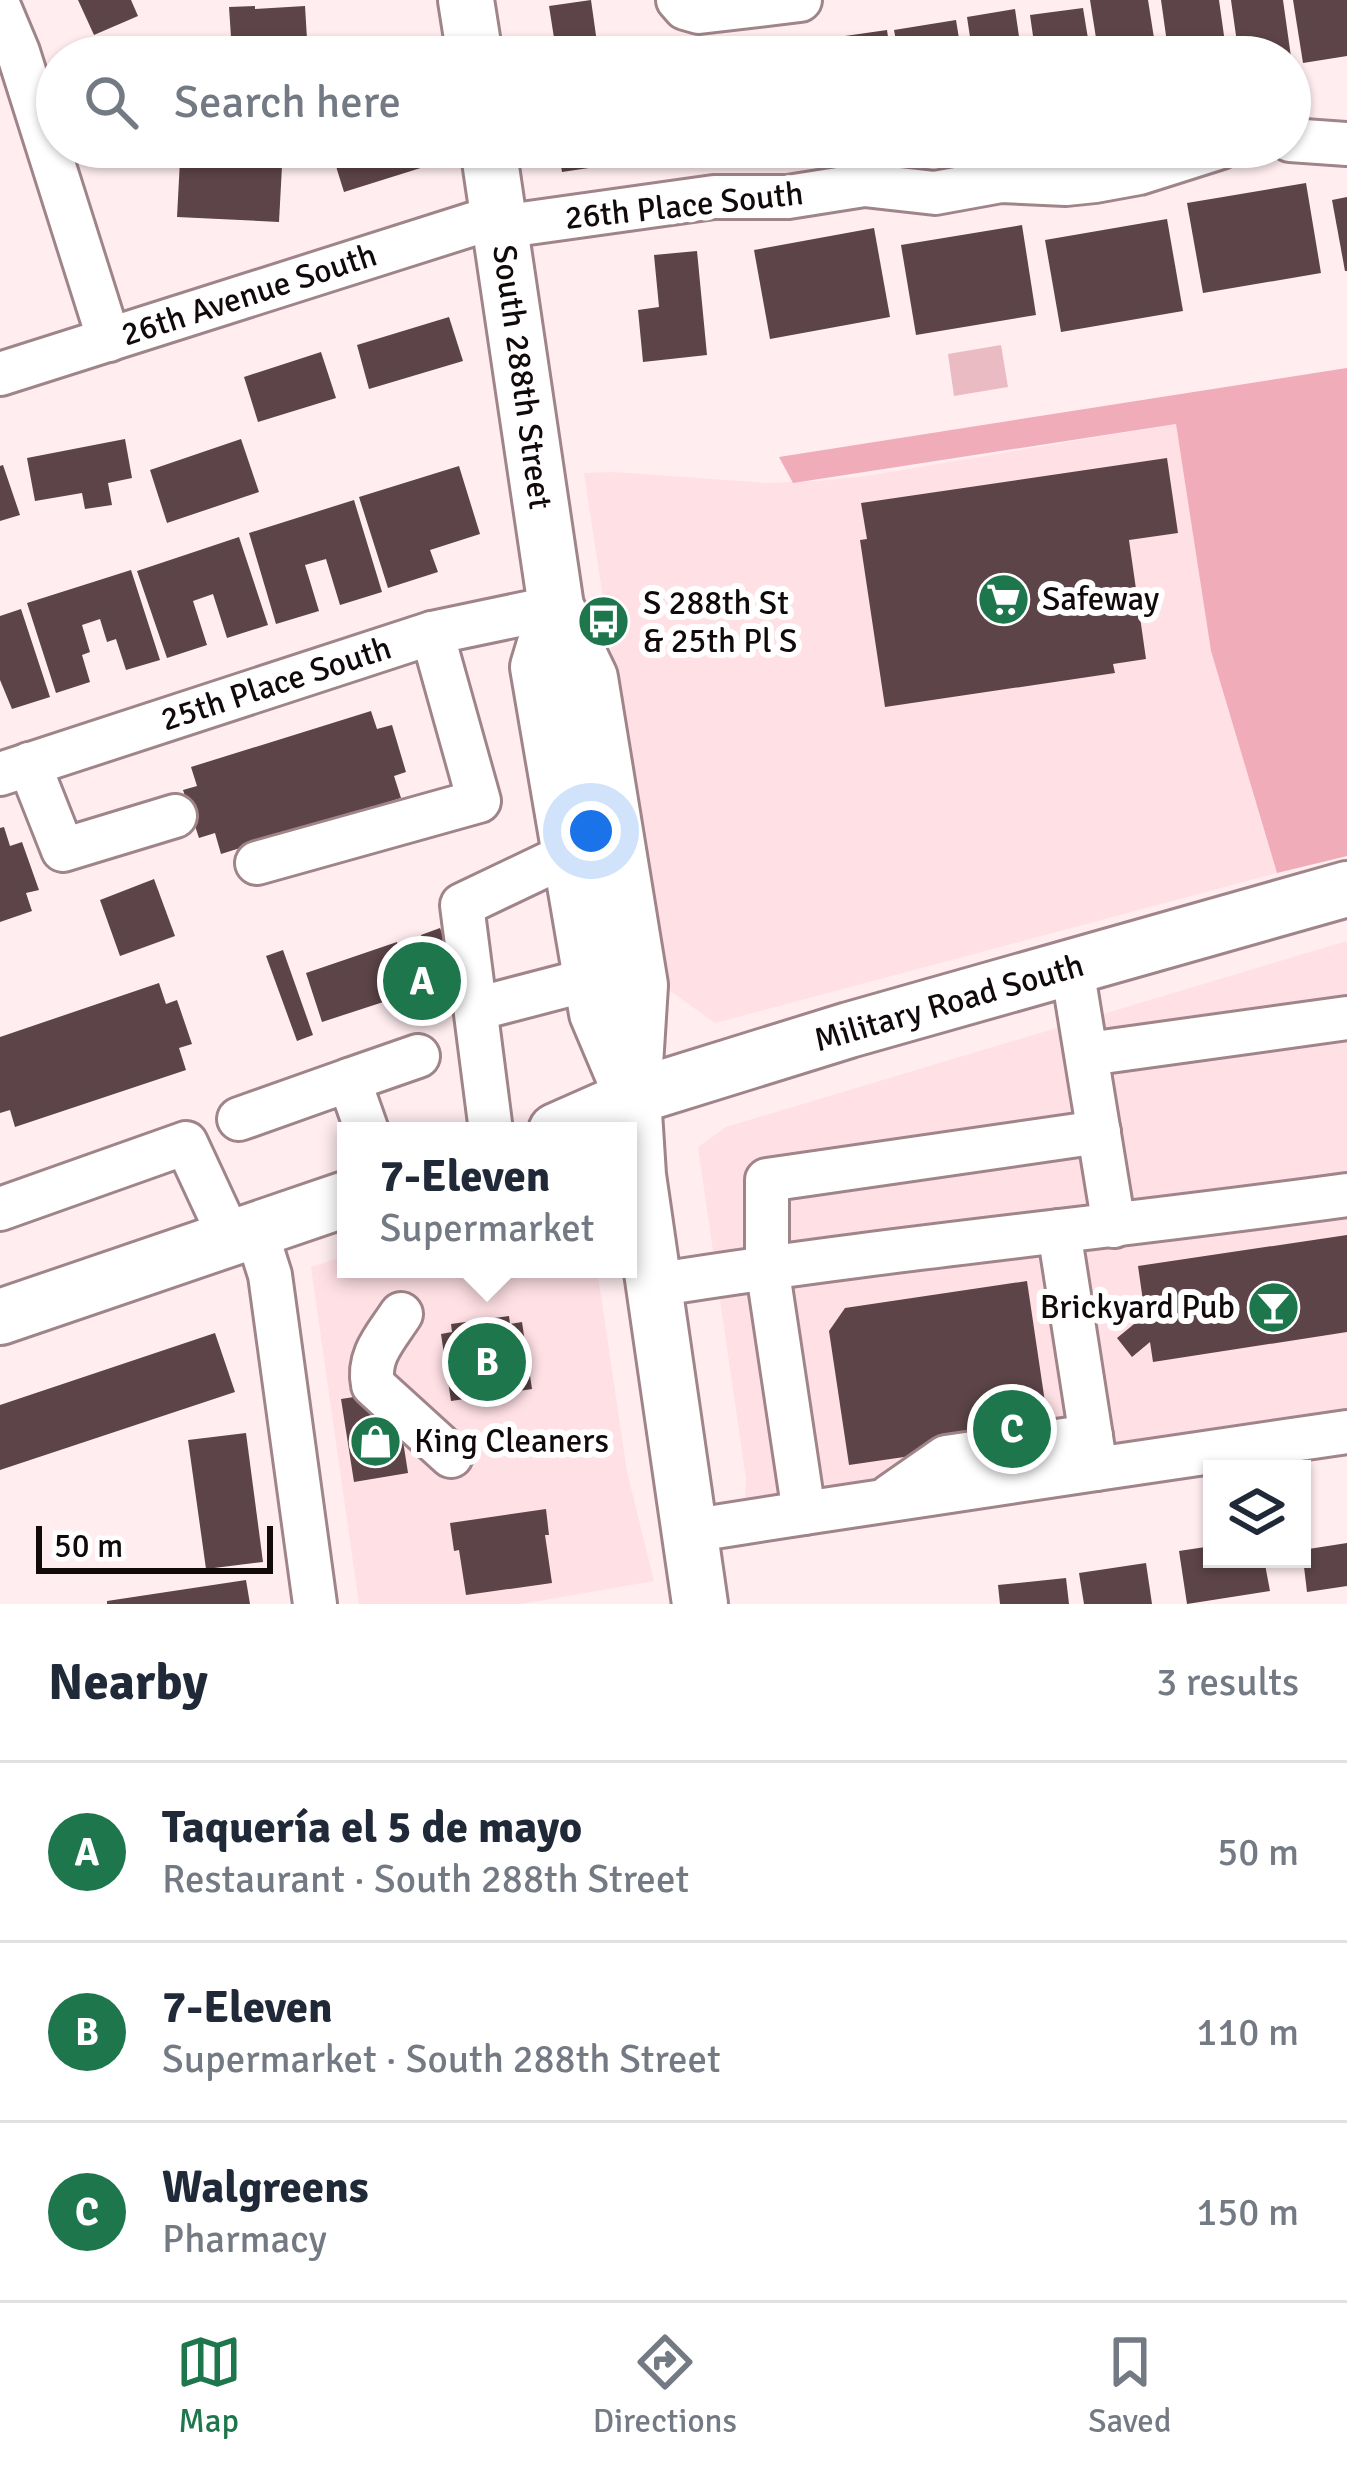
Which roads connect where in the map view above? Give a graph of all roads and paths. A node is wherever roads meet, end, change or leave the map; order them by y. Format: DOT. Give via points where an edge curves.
graph roads {
  1 [pos="466,0"];
  2 [pos="800,0"];
  3 [pos="682,4"];
  4 [pos="0,9"];
  5 [pos="472,36"];
  6 [pos="36,109"];
  7 [pos="1311,141"];
  8 [pos="1347,143"];
  9 [pos="55,168"];
  10 [pos="491,168"];
  11 [pos="1154,168"];
  12 [pos="499,222"];
  13 [pos="109,340"];
  14 [pos="0,374"];
  15 [pos="556,607"];
  16 [pos="432,633"];
  17 [pos="15,769"];
  18 [pos="175,816"];
  19 [pos="571,853"];
  20 [pos="257,863"];
  21 [pos="1347,889"];
  22 [pos="1072,968"];
  23 [pos="591,979"];
  24 [pos="1346,979"];
  25 [pos="1347,1002"];
  26 [pos="476,1009"];
  27 [pos="1347,1018"];
  28 [pos="1088,1054"];
  29 [pos="418,1056"];
  30 [pos="349,1080"];
  31 [pos="633,1097"];
  32 [pos="239,1118"];
  33 [pos="364,1122"];
  34 [pos="490,1122"];
  35 [pos="576,1122"];
  36 [pos="635,1122"];
  37 [pos="1099,1132"];
  38 [pos="637,1159"];
  39 [pos="1347,1195"];
  40 [pos="337,1202"];
  41 [pos="0,1209"];
  42 [pos="1114,1226"];
  43 [pos="1059,1231"];
  44 [pos="243,1235"];
  45 [pos="767,1266"];
  46 [pos="654,1285"];
  47 [pos="401,1314"];
  48 [pos="0,1317"];
  49 [pos="1347,1432"];
  50 [pos="1093,1452"];
  51 [pos="451,1456"];
  52 [pos="804,1513"];
  53 [pos="689,1532"];
  54 [pos="315,1604"];
  55 [pos="700,1604"];
  1 -- 5 [label="main road"];
  2 -- 3 [label="street" via="699,12"];
  4 -- 6 [label="street"];
  7 -- 8 [label="street"];
  9 -- 13 [label="street"];
  10 -- 12 [label="main road, South 288th Street"];
  11 -- 12 [label="street, 26th Place South" via="1095,182 1001,181 935,193 864,185"];
  12 -- 13 [label="street, 26th Avenue South"];
  12 -- 15 [label="main road, South 288th Street"];
  13 -- 14 [label="street, 26th Avenue South"];
  15 -- 16 [label="street, 25th Place South"];
  15 -- 19 [label="main road, South 288th Street" via="538,668"];
  15 -- 31 [label="main road, South 288th Street" via="590,678 640,985"];
  16 -- 17 [label="street, 25th Place South"];
  16 -- 20 [label="street" via="478,801"];
  17 -- 18 [label="street" via="63,850"];
  19 -- 23 [label="main road, South 288th Street"];
  19 -- 26 [label="street" via="463,905"];
  21 -- 22 [label="main road, Military Road South"];
  22 -- 28 [label="street"];
  22 -- 31 [label="main road, Military Road South"];
  23 -- 26 [label="street"];
  23 -- 31 [label="main road, South 288th Street"];
  24 -- 25 [label="street"];
  26 -- 34 [label="street"];
  27 -- 28 [label="street"];
  28 -- 37 [label="street"];
  29 -- 30 [label="street"];
  30 -- 32 [label="street"];
  30 -- 33 [label="street"];
  31 -- 35 [label="main road, Military Road South"];
  31 -- 36 [label="main road, South 288th Street"];
  37 -- 42 [label="street"];
  37 -- 45 [label="street" via="767,1180"];
  38 -- 46 [label="main road, South 288th Street"];
  39 -- 42 [label="street"];
  40 -- 44 [label="main road"];
  41 -- 44 [label="street" via="186,1143"];
  42 -- 43 [label="street"];
  43 -- 45 [label="street"];
  43 -- 50 [label="street"];
  44 -- 48 [label="main road"];
  44 -- 54 [label="street" via="270,1275"];
  45 -- 46 [label="street"];
  45 -- 52 [label="street"];
  46 -- 53 [label="main road, South 288th Street"];
  47 -- 51 [label="street" via="372,1358 374,1385"];
  49 -- 50 [label="street"];
  50 -- 52 [label="street"];
  52 -- 53 [label="street"];
  53 -- 55 [label="main road, South 288th Street"];
}
